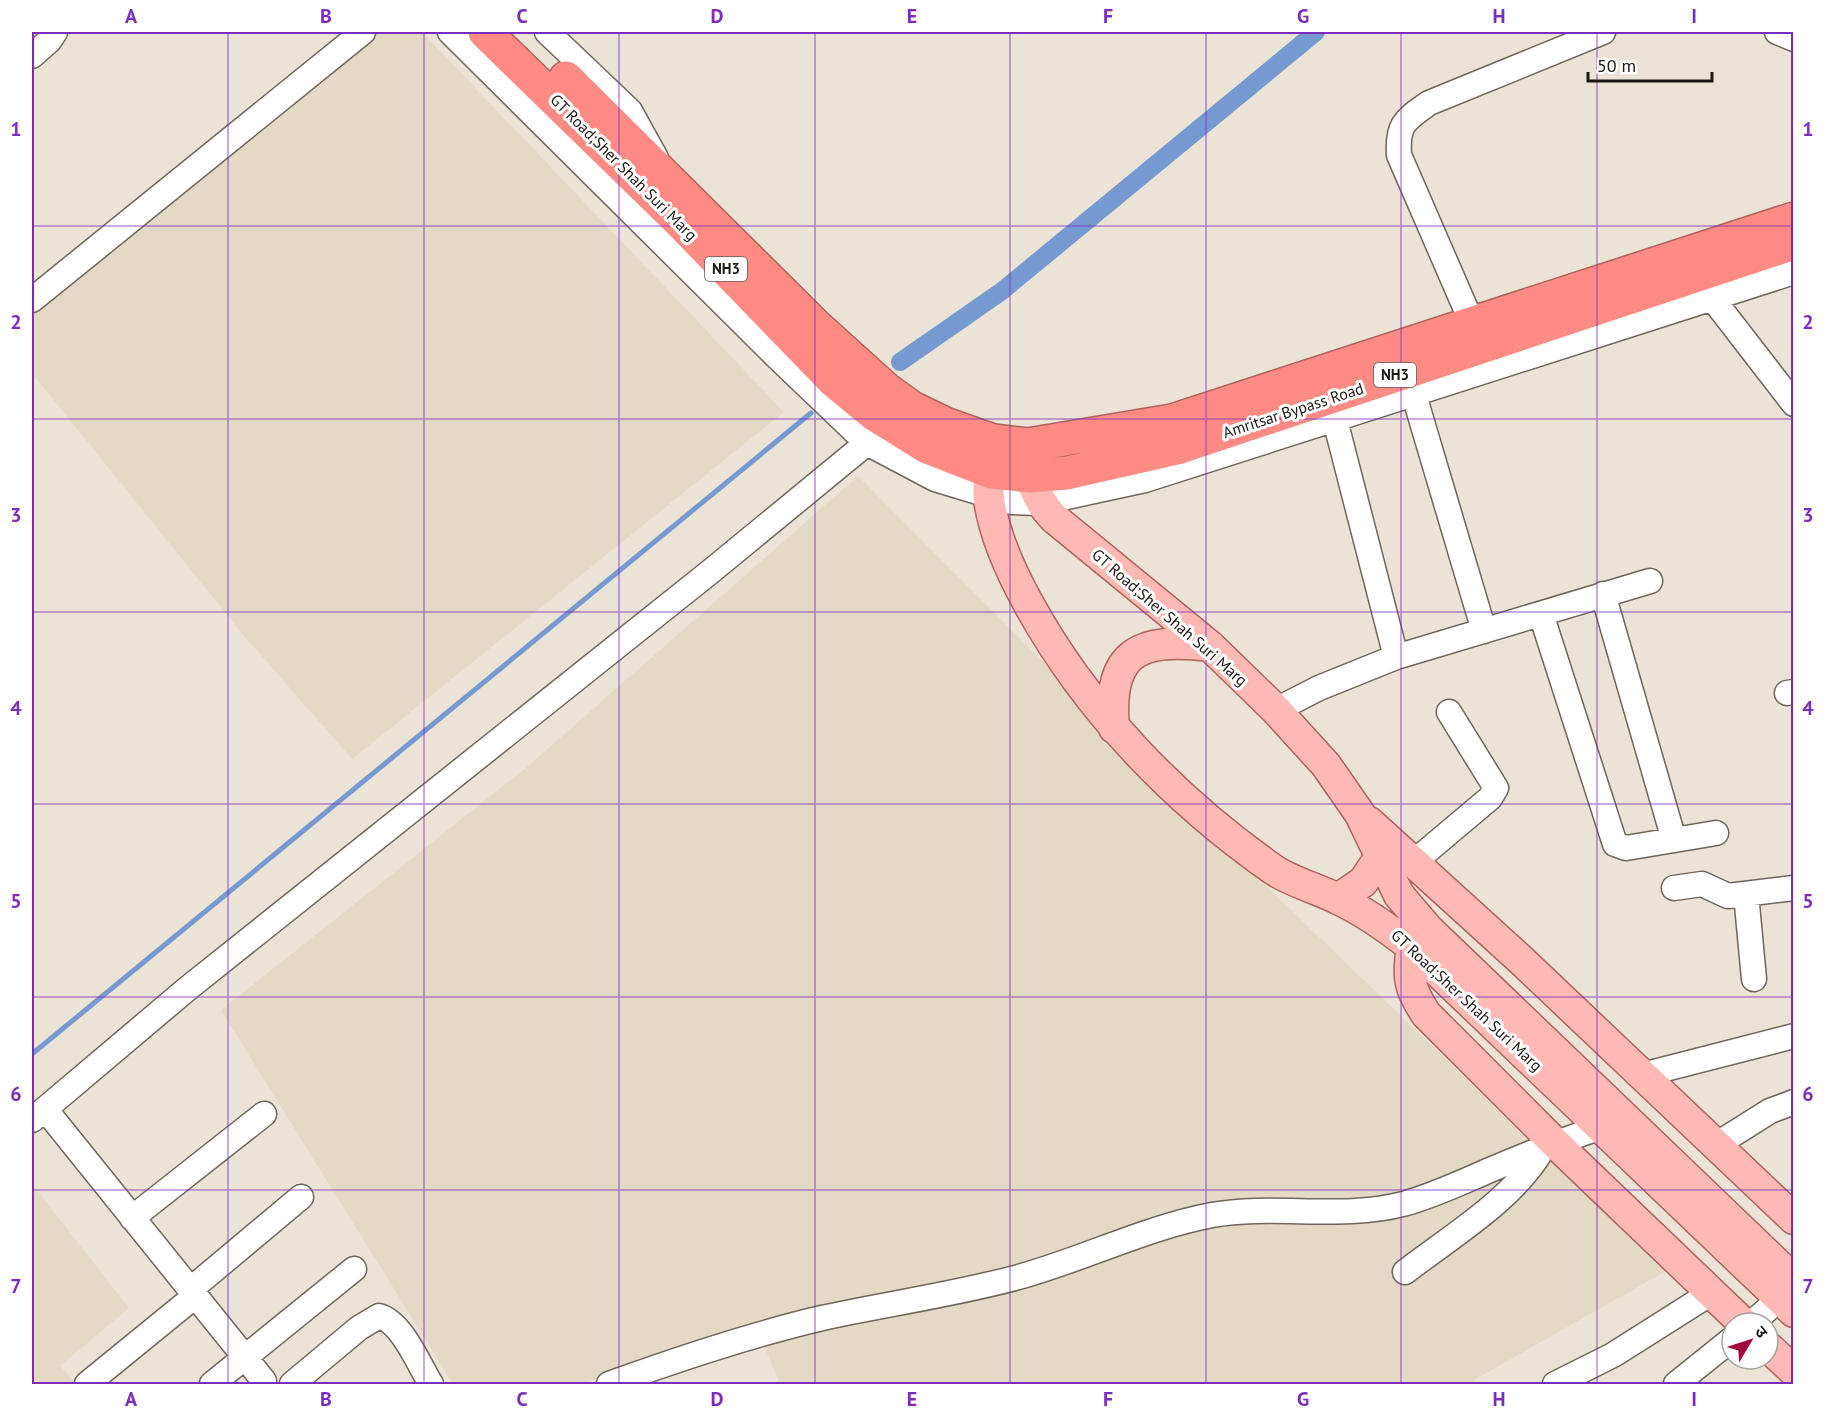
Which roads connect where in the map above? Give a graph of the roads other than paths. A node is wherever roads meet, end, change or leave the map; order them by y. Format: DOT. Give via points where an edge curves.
graph roads {
  1 [pos="55,32"];
  2 [pos="363,32"];
  3 [pos="450,32"];
  4 [pos="485,32"];
  5 [pos="516,32"];
  6 [pos="547,32"];
  7 [pos="1603,32"];
  8 [pos="1777,32"];
  9 [pos="1794,39"];
  10 [pos="32,56"];
  11 [pos="662,171"];
  12 [pos="1794,219"];
  13 [pos="1794,243"];
  14 [pos="1794,272"];
  15 [pos="1712,298"];
  16 [pos="32,300"];
  17 [pos="1472,323"];
  18 [pos="1414,395"];
  19 [pos="1794,404"];
  20 [pos="1335,420"];
  21 [pos="867,443"];
  22 [pos="991,470"];
  23 [pos="1032,475"];
  24 [pos="1650,581"];
  25 [pos="1603,594"];
  26 [pos="1541,614"];
  27 [pos="1484,631"];
  28 [pos="1210,646"];
  29 [pos="1396,657"];
  30 [pos="1276,710"];
  31 [pos="1449,712"];
  32 [pos="1114,728"];
  33 [pos="1360,814"];
  34 [pos="1716,833"];
  35 [pos="1674,840"];
  36 [pos="1380,857"];
  37 [pos="1414,862"];
  38 [pos="1674,888"];
  39 [pos="1794,888"];
  40 [pos="1746,894"];
  41 [pos="1338,899"];
  42 [pos="1412,947"];
  43 [pos="1754,979"];
  44 [pos="1794,1036"];
  45 [pos="1642,1075"];
  46 [pos="1794,1102"];
  47 [pos="38,1114"];
  48 [pos="264,1114"];
  49 [pos="1602,1127"];
  50 [pos="1549,1145"];
  51 [pos="1716,1145"];
  52 [pos="301,1197"];
  53 [pos="132,1218"];
  54 [pos="1794,1219"];
  55 [pos="354,1269"];
  56 [pos="1405,1272"];
  57 [pos="193,1293"];
  58 [pos="1711,1293"];
  59 [pos="1789,1297"];
  60 [pos="1730,1311"];
  61 [pos="1769,1311"];
  62 [pos="1720,1349"];
  63 [pos="244,1357"];
  64 [pos="1780,1358"];
  65 [pos="1794,1371"];
  66 [pos="264,1382"];
  67 [pos="87,1384"];
  68 [pos="212,1384"];
  69 [pos="292,1384"];
  70 [pos="431,1384"];
  71 [pos="609,1384"];
  72 [pos="1556,1384"];
  73 [pos="1676,1384"];
  1 -- 10 [label="street"];
  2 -- 16 [label="street"];
  3 -- 21 [label="street"];
  4 -- 22 [label="highway, GT Road;Sher Shah Suri Marg / NH3" via="680,222 834,381 874,414 927,447"];
  5 -- 11 [label="highway, GT Road;Sher Shah Suri Marg / NH3"];
  6 -- 11 [label="street" via="630,111"];
  7 -- 17 [label="street" via="1429,103 1408,118 1398,134 1399,154"];
  8 -- 9 [label="street"];
  11 -- 22 [label="highway, GT Road;Sher Shah Suri Marg / NH3" via="815,325 887,390 945,424"];
  12 -- 17 [label="highway, Amritsar Bypass Road / NH3"];
  13 -- 23 [label="highway, Amritsar Bypass Road / NH3" via="1178,448 1067,473"];
  14 -- 15 [label="street"];
  15 -- 18 [label="street"];
  15 -- 19 [label="street"];
  17 -- 23 [label="highway, Amritsar Bypass Road / NH3" via="1172,420"];
  18 -- 20 [label="street"];
  18 -- 27 [label="street"];
  20 -- 23 [label="street" via="1145,480"];
  20 -- 29 [label="street"];
  21 -- 22 [label="street" via="935,479"];
  21 -- 47 [label="street" via="187,989"];
  22 -- 23 [label="highway, Amritsar Bypass Road / NH3"];
  22 -- 23 [label="street" via="1011,502"];
  22 -- 32 [label="main road, GT Road;Sher Shah Suri Marg" via="1000,540 1024,597 1052,646"];
  23 -- 28 [label="main road, GT Road;Sher Shah Suri Marg" via="1064,527"];
  24 -- 25 [label="street"];
  25 -- 26 [label="street"];
  25 -- 35 [label="street"];
  26 -- 27 [label="street"];
  26 -- 35 [label="street" via="1611,838 1626,849"];
  27 -- 29 [label="street"];
  28 -- 30 [label="main road, GT Road;Sher Shah Suri Marg"];
  28 -- 32 [label="main road" via="1160,644 1142,648 1128,658 1113,688"];
  29 -- 30 [label="street"];
  30 -- 33 [label="main road, GT Road;Sher Shah Suri Marg" via="1326,765"];
  31 -- 37 [label="street" via="1496,788 1490,798"];
  32 -- 41 [label="main road, GT Road;Sher Shah Suri Marg" via="1220,829 1276,871"];
  33 -- 36 [label="main road, GT Road;Sher Shah Suri Marg"];
  33 -- 37 [label="main road"];
  34 -- 35 [label="street"];
  36 -- 41 [label="main road" via="1363,882"];
  36 -- 59 [label="main road, GT Road;Sher Shah Suri Marg" via="1399,895 1428,929"];
  37 -- 45 [label="main road"];
  38 -- 40 [label="street" via="1702,884 1728,896"];
  39 -- 40 [label="street"];
  40 -- 43 [label="street"];
  41 -- 42 [label="main road, GT Road;Sher Shah Suri Marg" via="1379,921"];
  42 -- 49 [label="main road, GT Road;Sher Shah Suri Marg"];
  42 -- 50 [label="main road" via="1407,974 1426,1014"];
  44 -- 45 [label="street"];
  45 -- 51 [label="main road"];
  46 -- 51 [label="street" via="1770,1111"];
  47 -- 53 [label="street"];
  48 -- 53 [label="street"];
  49 -- 50 [label="street"];
  49 -- 59 [label="main road, GT Road;Sher Shah Suri Marg"];
  50 -- 56 [label="street" via="1498,1200"];
  50 -- 58 [label="main road"];
  50 -- 71 [label="street" via="1403,1204 1361,1211 1214,1215 1167,1226 1013,1279 757,1335"];
  51 -- 54 [label="main road"];
  52 -- 57 [label="street"];
  53 -- 57 [label="street"];
  55 -- 63 [label="street"];
  57 -- 63 [label="street"];
  57 -- 67 [label="street"];
  58 -- 60 [label="main road"];
  58 -- 72 [label="street" via="1613,1355"];
  59 -- 61 [label="street"];
  62 -- 73 [label="street"];
  63 -- 66 [label="street"];
  63 -- 68 [label="street"];
  64 -- 65 [label="main road"];
  69 -- 70 [label="street" via="359,1328 380,1316 399,1330"];
}
